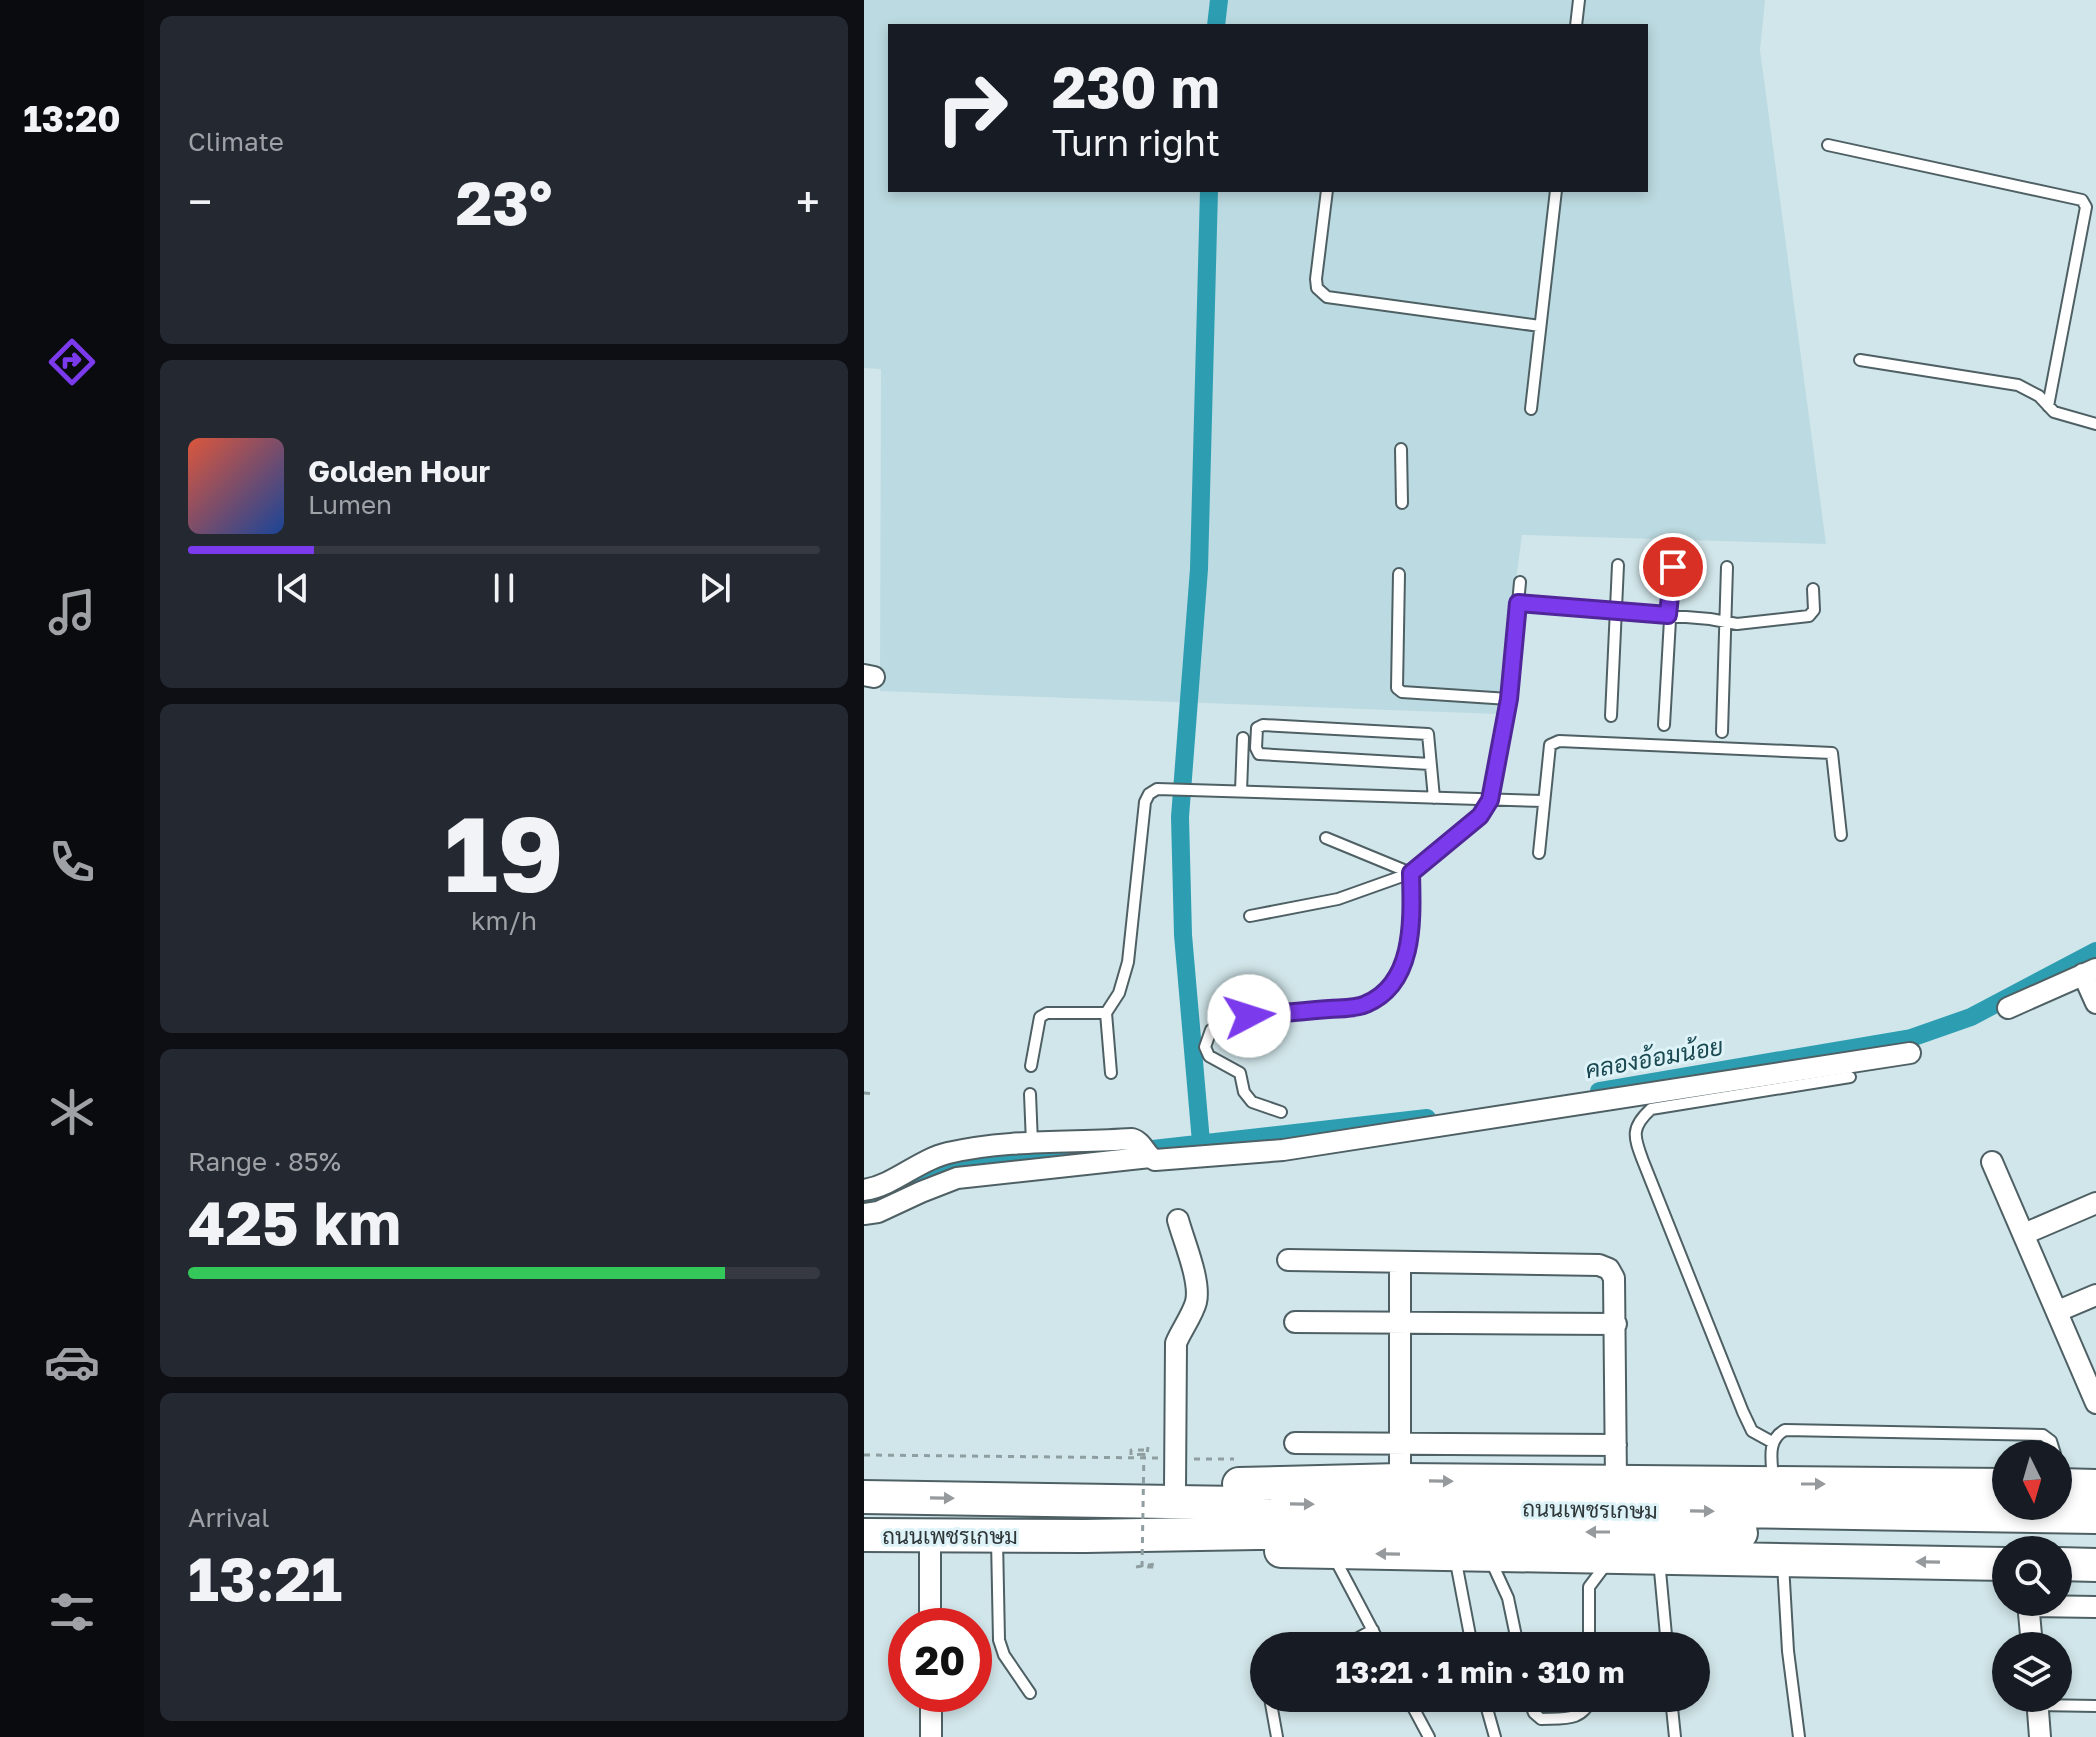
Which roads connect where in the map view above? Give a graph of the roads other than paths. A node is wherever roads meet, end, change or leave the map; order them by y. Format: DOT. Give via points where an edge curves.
graph roads {
  1 [pos="1579,0"];
  2 [pos="1576,24"];
  3 [pos="1828,145"];
  4 [pos="1327,192"];
  5 [pos="1556,192"];
  6 [pos="1540,326"];
  7 [pos="1860,360"];
  8 [pos="2048,406"];
  9 [pos="1531,409"];
  10 [pos="2096,424"];
  11 [pos="1401,449"];
  12 [pos="1402,503"];
  13 [pos="1618,565"];
  14 [pos="1673,567"];
  15 [pos="1727,567"];
  16 [pos="1399,574"];
  17 [pos="1520,582"];
  18 [pos="1813,589"];
  19 [pos="1518,603"];
  20 [pos="1615,611"];
  21 [pos="1668,615"];
  22 [pos="1725,622"];
  23 [pos="1509,699"];
  24 [pos="1611,716"];
  25 [pos="1664,725"];
  26 [pos="1722,732"];
  27 [pos="1243,738"];
  28 [pos="1430,764"];
  29 [pos="1241,791"];
  30 [pos="1434,798"];
  31 [pos="1490,800"];
  32 [pos="1544,801"];
  33 [pos="1841,835"];
  34 [pos="1326,838"];
  35 [pos="1539,853"];
  36 [pos="1411,873"];
  37 [pos="1250,916"];
  38 [pos="2089,971"];
  39 [pos="2096,1003"];
  40 [pos="2008,1008"];
  41 [pos="1106,1013"];
  42 [pos="1910,1053"];
  43 [pos="1031,1066"];
  44 [pos="1111,1073"];
  45 [pos="1850,1077"];
  46 [pos="1030,1094"];
  47 [pos="1281,1112"];
  48 [pos="1032,1143"];
  49 [pos="1146,1151"];
  50 [pos="1992,1162"];
  51 [pos="864,1190"];
  52 [pos="2096,1203"];
  53 [pos="864,1214"];
  54 [pos="1178,1220"];
  55 [pos="2024,1234"];
  56 [pos="1288,1260"];
  57 [pos="1400,1262"];
  58 [pos="2096,1295"];
  59 [pos="2058,1311"];
  60 [pos="1295,1322"];
  61 [pos="1400,1322"];
  62 [pos="1616,1324"];
  63 [pos="2096,1403"];
  64 [pos="2050,1440"];
  65 [pos="1772,1442"];
  66 [pos="1295,1443"];
  67 [pos="1401,1443"];
  68 [pos="1616,1445"];
  69 [pos="1176,1474"];
  70 [pos="2072,1478"];
  71 [pos="1400,1480"];
  72 [pos="1616,1482"];
  73 [pos="1773,1484"];
  74 [pos="1992,1485"];
  75 [pos="2096,1486"];
  76 [pos="864,1497"];
  77 [pos="1085,1501"];
  78 [pos="2096,1517"];
  79 [pos="864,1535"];
  80 [pos="930,1535"];
  81 [pos="997,1536"];
  82 [pos="1085,1536"];
  83 [pos="2096,1536"];
  84 [pos="1332,1554"];
  85 [pos="1455,1555"];
  86 [pos="1487,1555"];
  87 [pos="1614,1556"];
  88 [pos="1659,1557"];
  89 [pos="1783,1560"];
  90 [pos="1992,1564"];
  91 [pos="2072,1564"];
  92 [pos="2096,1565"];
  93 [pos="2072,1606"];
  94 [pos="2096,1607"];
  95 [pos="930,1608"];
  96 [pos="1373,1630"];
  97 [pos="1369,1632"];
  98 [pos="1469,1632"];
  99 [pos="1515,1632"];
  100 [pos="1589,1632"];
  101 [pos="1666,1632"];
  102 [pos="1030,1693"];
  103 [pos="2072,1704"];
  104 [pos="2096,1706"];
  105 [pos="931,1712"];
  106 [pos="1273,1712"];
  107 [pos="1416,1712"];
  108 [pos="1488,1712"];
  109 [pos="1534,1712"];
  110 [pos="1583,1712"];
  111 [pos="1672,1712"];
  112 [pos="2038,1712"];
  113 [pos="931,1737"];
  114 [pos="1277,1737"];
  115 [pos="1429,1737"];
  116 [pos="1495,1737"];
  117 [pos="1675,1737"];
  118 [pos="1799,1737"];
  119 [pos="2040,1737"];
  1 -- 2 [label="lane"];
  3 -- 8 [label="lane" via="2082,200 2086,207"];
  4 -- 6 [label="lane" via="1316,279 1327,297"];
  5 -- 6 [label="lane"];
  6 -- 9 [label="lane"];
  7 -- 8 [label="lane" via="2018,385"];
  8 -- 10 [label="lane"];
  11 -- 12 [label="lane"];
  13 -- 20 [label="lane"];
  14 -- 21 [label="lane"];
  15 -- 22 [label="lane"];
  16 -- 23 [label="lane" via="1397,688"];
  17 -- 19 [label="lane"];
  18 -- 22 [label="lane" via="1814,610 1809,616"];
  19 -- 20 [label="lane"];
  19 -- 23 [label="lane"];
  20 -- 21 [label="lane"];
  20 -- 24 [label="lane"];
  21 -- 22 [label="lane"];
  21 -- 25 [label="lane"];
  22 -- 26 [label="lane"];
  23 -- 31 [label="lane"];
  27 -- 29 [label="lane"];
  28 -- 28 [label="lane" via="1259,754 1257,728 1428,734"];
  28 -- 30 [label="lane"];
  29 -- 30 [label="lane"];
  29 -- 41 [label="lane" via="1157,789 1149,794 1126,972"];
  30 -- 31 [label="lane"];
  31 -- 32 [label="lane"];
  31 -- 36 [label="lane" via="1480,816"];
  32 -- 33 [label="lane" via="1550,745 1559,741 1823,751 1832,753 1834,760"];
  32 -- 35 [label="lane"];
  34 -- 36 [label="lane"];
  36 -- 37 [label="lane" via="1338,899"];
  36 -- 47 [label="lane" via="1412,917 1405,955 1387,992 1364,1005 1249,1016 1211,1030 1205,1047 1209,1056 1240,1073 1252,1102"];
  38 -- 39 [label="street"];
  38 -- 40 [label="street"];
  41 -- 43 [label="lane" via="1040,1017"];
  41 -- 44 [label="lane"];
  42 -- 49 [label="street" via="1283,1150 1155,1160"];
  45 -- 65 [label="lane" via="1651,1109 1635,1129 1743,1412 1752,1431"];
  46 -- 48 [label="lane"];
  48 -- 49 [label="street" via="1132,1139"];
  48 -- 51 [label="street" via="943,1154"];
  49 -- 53 [label="street" via="957,1178"];
  50 -- 55 [label="street"];
  52 -- 55 [label="street"];
  54 -- 69 [label="street" via="1197,1290 1196,1306 1176,1343"];
  55 -- 59 [label="street"];
  56 -- 57 [label="street"];
  57 -- 61 [label="street"];
  57 -- 62 [label="street" via="1599,1265 1614,1278"];
  58 -- 59 [label="street"];
  59 -- 63 [label="street"];
  60 -- 61 [label="street"];
  61 -- 62 [label="street"];
  61 -- 67 [label="street"];
  62 -- 68 [label="street"];
  64 -- 65 [label="lane" via="2043,1435 1785,1430"];
  65 -- 73 [label="lane"];
  66 -- 67 [label="street"];
  67 -- 68 [label="street"];
  67 -- 71 [label="street"];
  68 -- 72 [label="street"];
  69 -- 71 [label="main road, ถนนเพชรเกษม" via="1270,1482"];
  69 -- 77 [label="main road, ถนนเพชรเกษม"];
  70 -- 75 [label="main road"];
  71 -- 72 [label="main road, ถนนเพชรเกษม, one-way"];
  72 -- 73 [label="main road, ถนนเพชรเกษม"];
  73 -- 74 [label="main road, ถนนเพชรเกษม, one-way"];
  76 -- 77 [label="main road, ถนนเพชรเกษม, one-way"];
  77 -- 78 [label="main road, ถนนเพชรเกษม, one-way"];
  79 -- 80 [label="main road, ถนนเพชรเกษม"];
  80 -- 81 [label="main road, ถนนเพชรเกษม"];
  80 -- 95 [label="street"];
  81 -- 82 [label="main road, ถนนเพชรเกษม"];
  81 -- 102 [label="lane" via="999,1640"];
  83 -- 82 [label="main road, ถนนเพชรเกษม, one-way" via="1382,1531"];
  82 -- 84 [label="main road, ถนนเพชรเกษม"];
  85 -- 84 [label="main road, ถนนเพชรเกษม, one-way"];
  84 -- 96 [label="lane"];
  85 -- 86 [label="main road, ถนนเพชรเกษม"];
  85 -- 98 [label="lane"];
  86 -- 87 [label="main road, ถนนเพชรเกษม"];
  86 -- 99 [label="lane" via="1508,1598"];
  87 -- 88 [label="main road, ถนนเพชรเกษม"];
  87 -- 100 [label="lane" via="1589,1587"];
  88 -- 89 [label="main road, ถนนเพชรเกษม"];
  88 -- 101 [label="lane"];
  90 -- 89 [label="main road, ถนนเพชรเกษม, one-way"];
  89 -- 118 [label="lane"];
  91 -- 92 [label="main road"];
  93 -- 94 [label="street"];
  96 -- 97 [label="lane"];
  103 -- 104 [label="lane"];
  105 -- 113 [label="street"];
  106 -- 114 [label="lane"];
  107 -- 115 [label="lane"];
  108 -- 116 [label="lane"];
  109 -- 110 [label="lane" via="1541,1719"];
  111 -- 117 [label="lane"];
  112 -- 119 [label="street"];
}
